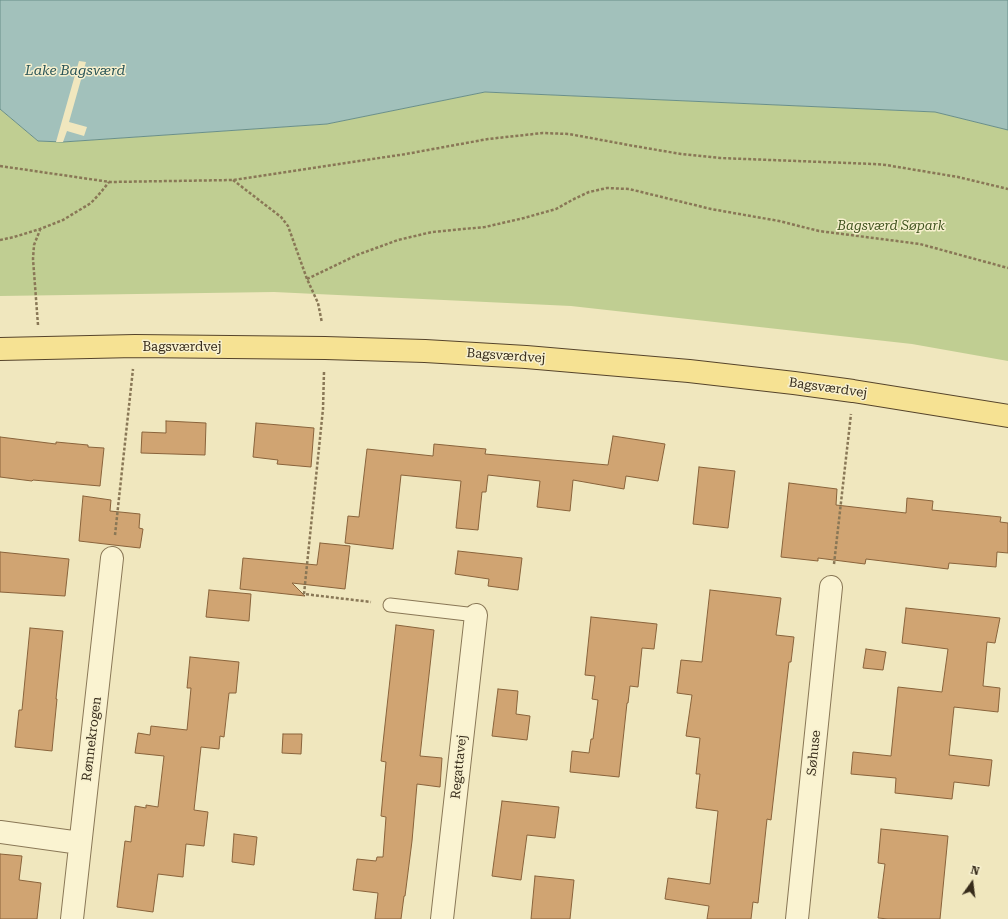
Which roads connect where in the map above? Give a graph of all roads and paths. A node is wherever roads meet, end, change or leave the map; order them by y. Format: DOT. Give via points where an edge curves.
graph roads {
  1 [pos="0,166"];
  2 [pos="233,180"];
  3 [pos="110,182"];
  4 [pos="1008,189"];
  5 [pos="40,229"];
  6 [pos="0,240"];
  7 [pos="1008,268"];
  8 [pos="307,278"];
  9 [pos="135,346"];
  10 [pos="39,348"];
  11 [pos="325,348"];
  12 [pos="0,349"];
  13 [pos="323,398"];
  14 [pos="1008,416"];
  15 [pos="849,429"];
  16 [pos="112,558"];
  17 [pos="831,587"];
  18 [pos="390,605"];
  19 [pos="476,615"];
  20 [pos="0,832"];
  21 [pos="80,843"];
  22 [pos="72,919"];
  23 [pos="442,919"];
  24 [pos="797,919"];
  1 -- 3 [label="path"];
  2 -- 3 [label="path"];
  2 -- 4 [label="path" via="488,139 543,133 570,134 681,154 720,158 886,165 958,177"];
  2 -- 8 [label="path" via="281,217 288,226"];
  3 -- 5 [label="path" via="91,202 63,220"];
  5 -- 6 [label="path"];
  5 -- 10 [label="path" via="34,245 33,259"];
  7 -- 8 [label="path" via="920,244 820,231 629,189 607,188 589,192 556,209 524,218 485,226 432,232 398,240"];
  8 -- 11 [label="path" via="318,303"];
  9 -- 10 [label="main road, Bagsværdvej"];
  9 -- 11 [label="main road, Bagsværdvej"];
  9 -- 16 [label="path"];
  10 -- 12 [label="main road, Bagsværdvej"];
  11 -- 14 [label="main road, Bagsværdvej" via="526,357 689,371 853,391"];
  13 -- 18 [label="path" via="304,594"];
  15 -- 17 [label="path"];
  16 -- 21 [label="street, Rønnekrogen"];
  17 -- 24 [label="street, Søhuse"];
  18 -- 19 [label="lane"];
  19 -- 23 [label="street, Regattavej"];
  20 -- 21 [label="street"];
  21 -- 22 [label="street, Rønnekrogen"];
}
